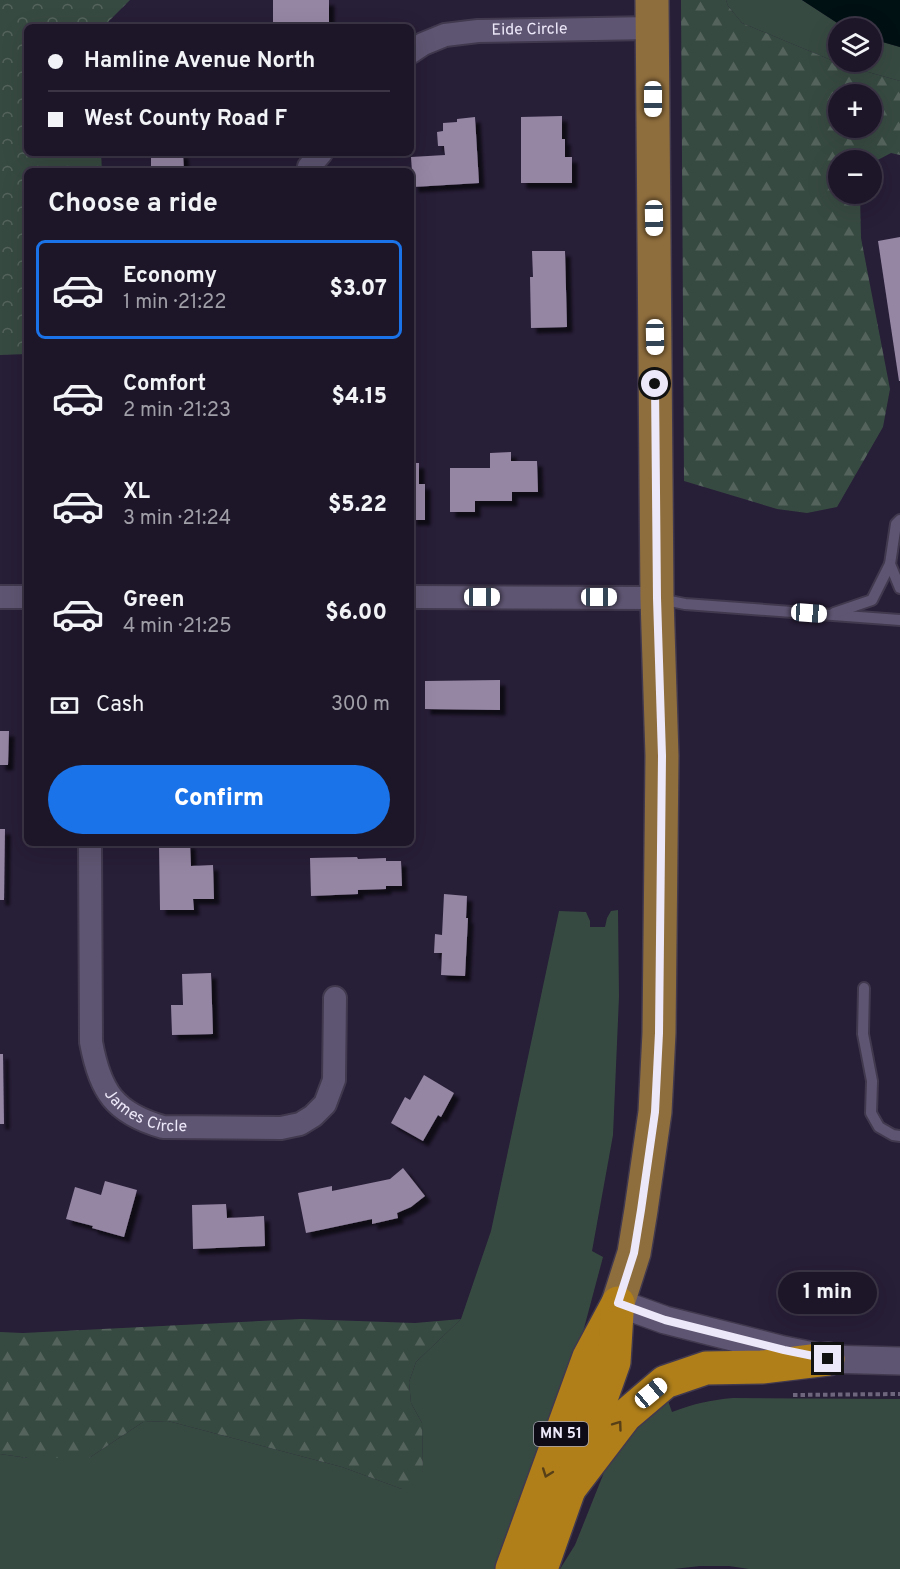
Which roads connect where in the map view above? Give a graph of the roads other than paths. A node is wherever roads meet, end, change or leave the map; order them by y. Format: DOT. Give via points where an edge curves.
graph roads {
  1 [pos="652,14"];
  2 [pos="414,50"];
  3 [pos="900,520"];
  4 [pos="890,564"];
  5 [pos="900,588"];
  6 [pos="0,597"];
  7 [pos="24,597"];
  8 [pos="414,597"];
  9 [pos="657,598"];
  10 [pos="830,614"];
  11 [pos="900,620"];
  12 [pos="90,846"];
  13 [pos="864,988"];
  14 [pos="335,998"];
  15 [pos="900,1136"];
  16 [pos="618,1303"];
  17 [pos="828,1359"];
  18 [pos="900,1361"];
  19 [pos="570,1488"];
  20 [pos="512,1569"];
  21 [pos="542,1569"];
  1 -- 2 [label="street, Eide Circle" via="477,30 445,35"];
  1 -- 9 [label="main road"];
  3 -- 4 [label="lane" via="896,524"];
  4 -- 5 [label="lane"];
  4 -- 10 [label="lane" via="872,600"];
  6 -- 7 [label="street"];
  8 -- 9 [label="street"];
  9 -- 10 [label="lane" via="685,604"];
  9 -- 16 [label="main road" via="662,756 655,1112 634,1253"];
  10 -- 11 [label="lane"];
  12 -- 14 [label="street, James Circle" via="91,1042 105,1089 125,1111 163,1126 281,1128 300,1124 325,1104 334,1080"];
  13 -- 15 [label="lane" via="863,1034 872,1081 871,1113 879,1127"];
  16 -- 17 [label="street" via="665,1320"];
  16 -- 19 [label="highway, MN 51" via="614,1362"];
  16 -- 20 [label="highway, MN 51, one-way" via="589,1357"];
  17 -- 18 [label="street"];
  19 -- 17 [label="highway, one-way" via="625,1416 665,1382 706,1368 762,1367"];
  19 -- 21 [label="highway, MN 51"];
}
